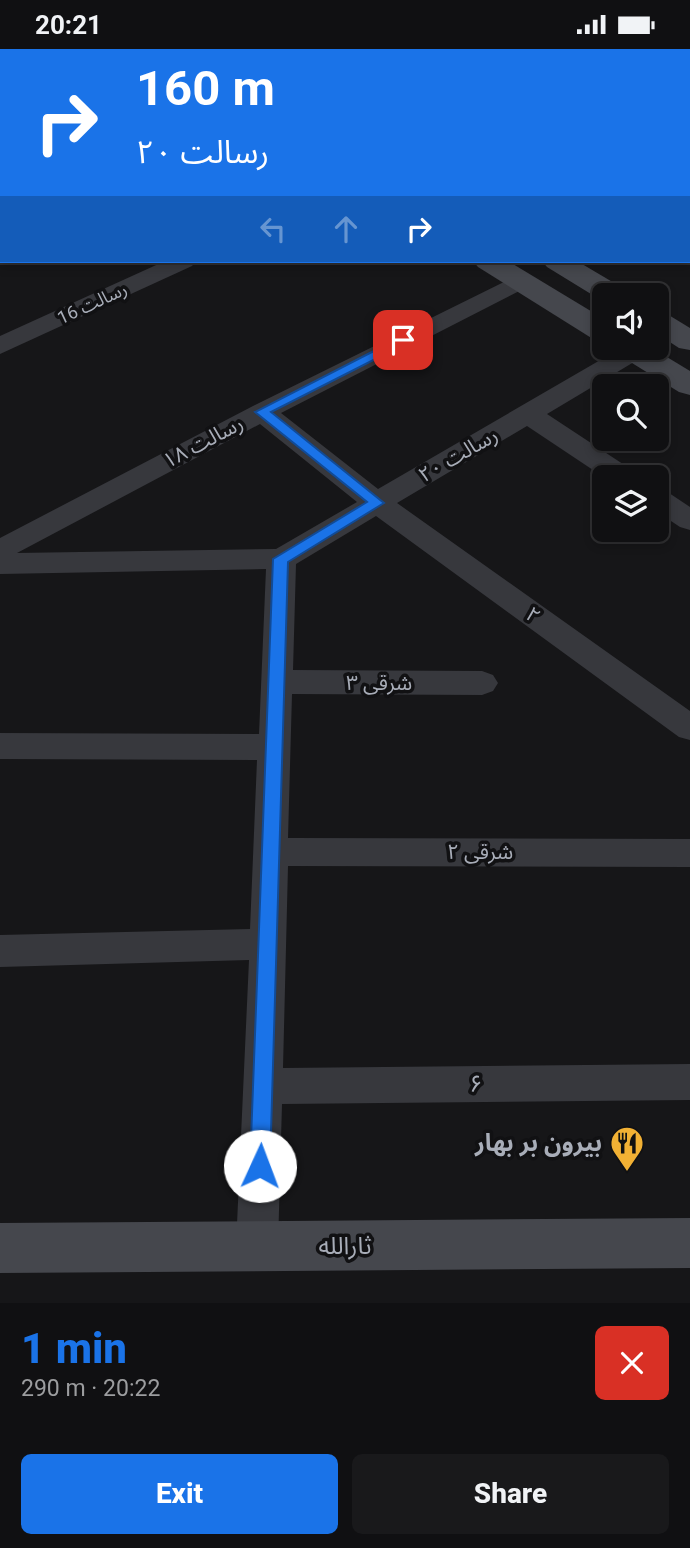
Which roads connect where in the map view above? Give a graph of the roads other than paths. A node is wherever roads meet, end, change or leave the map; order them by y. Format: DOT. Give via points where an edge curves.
graph roads {
  1 [pos="180,263"];
  2 [pos="491,263"];
  3 [pos="561,263"];
  4 [pos="520,281"];
  5 [pos="594,283"];
  6 [pos="592,325"];
  7 [pos="669,328"];
  8 [pos="690,341"];
  9 [pos="0,346"];
  10 [pos="617,360"];
  11 [pos="649,360"];
  12 [pos="690,385"];
  13 [pos="262,412"];
  14 [pos="528,414"];
  15 [pos="605,465"];
  16 [pos="377,503"];
  17 [pos="669,506"];
  18 [pos="690,520"];
  19 [pos="0,550"];
  20 [pos="281,559"];
  21 [pos="0,564"];
  22 [pos="276,682"];
  23 [pos="482,683"];
  24 [pos="690,728"];
  25 [pos="0,746"];
  26 [pos="274,747"];
  27 [pos="271,852"];
  28 [pos="690,853"];
  29 [pos="268,944"];
  30 [pos="0,951"];
  31 [pos="690,1082"];
  32 [pos="263,1086"];
  33 [pos="690,1243"];
  34 [pos="257,1246"];
  35 [pos="0,1248"];
  1 -- 9 [label="street, رسالت 16"];
  2 -- 4 [label="street"];
  3 -- 5 [label="street"];
  4 -- 6 [label="street"];
  4 -- 13 [label="street, رسالت ۱۸"];
  7 -- 8 [label="street"];
  10 -- 14 [label="street, رسالت ۲۰"];
  11 -- 12 [label="street"];
  13 -- 16 [label="street, ۲"];
  13 -- 19 [label="street, رسالت ۱۸"];
  14 -- 15 [label="street"];
  14 -- 16 [label="street, رسالت ۲۰"];
  16 -- 20 [label="street, رسالت ۲۰"];
  16 -- 24 [label="street, ۲"];
  17 -- 18 [label="street"];
  20 -- 21 [label="street"];
  20 -- 22 [label="street"];
  22 -- 23 [label="street, ۳ شرقی"];
  22 -- 26 [label="street"];
  25 -- 26 [label="street"];
  26 -- 27 [label="street"];
  27 -- 28 [label="street, ۲ شرقی"];
  27 -- 29 [label="street"];
  29 -- 30 [label="street"];
  29 -- 32 [label="street"];
  31 -- 32 [label="street, ۶"];
  32 -- 34 [label="street"];
  33 -- 34 [label="street, ثارالله"];
  34 -- 35 [label="street, ثارالله"];
}
